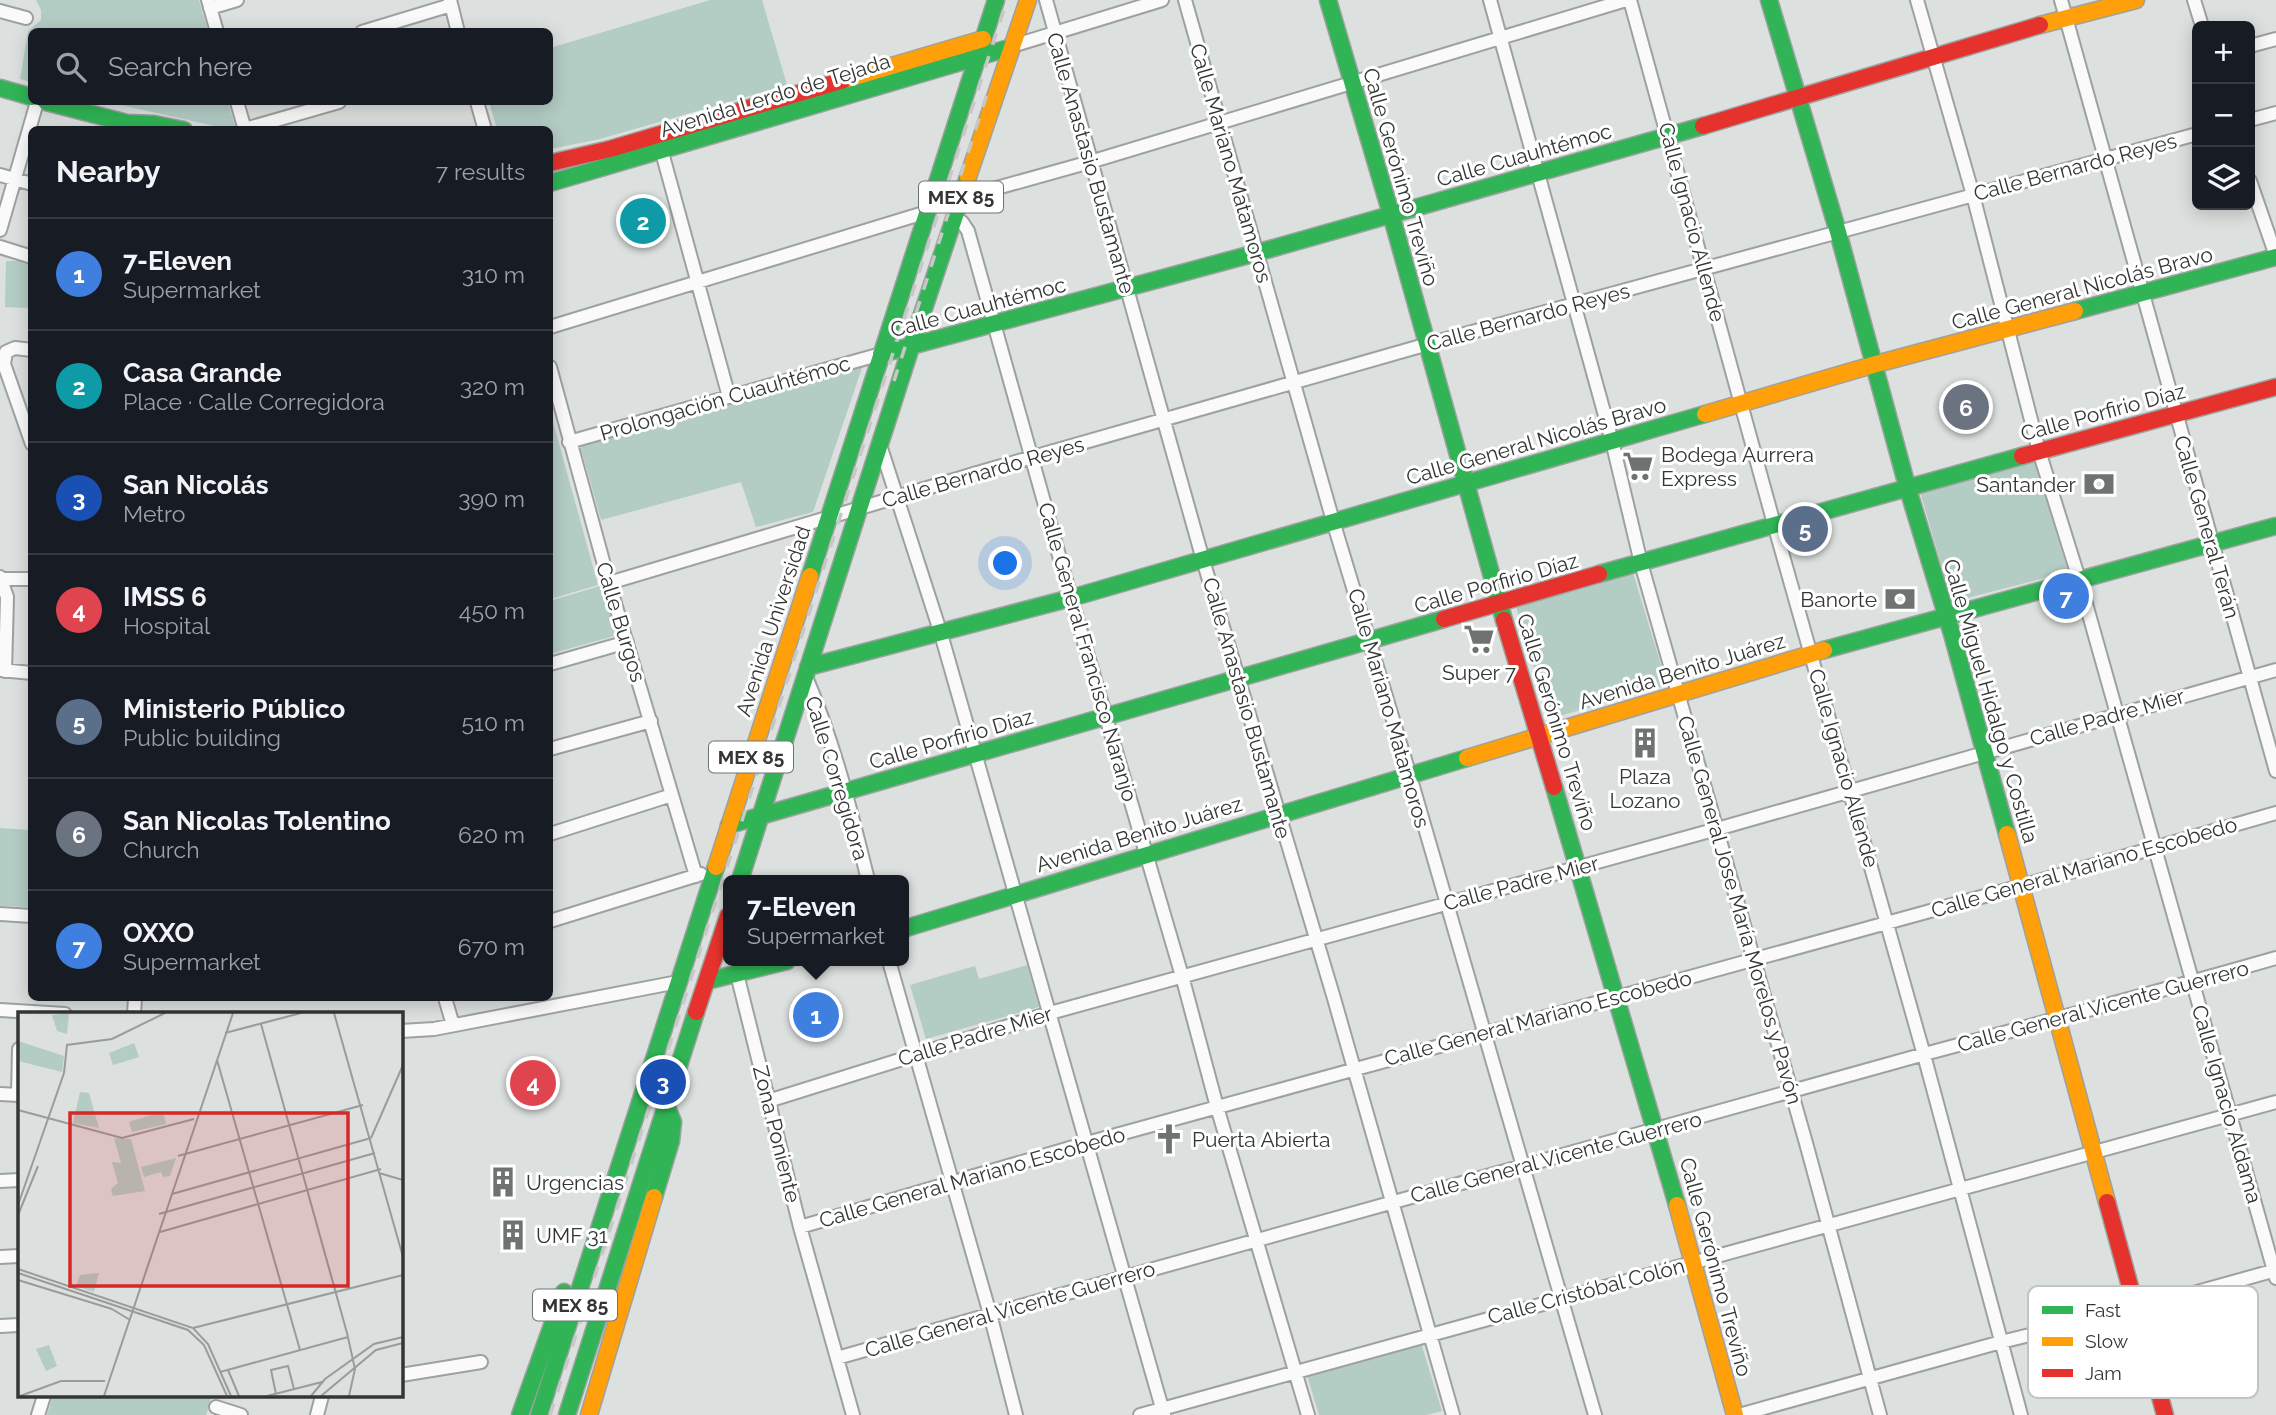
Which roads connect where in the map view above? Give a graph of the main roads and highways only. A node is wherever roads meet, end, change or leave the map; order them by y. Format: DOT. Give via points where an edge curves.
graph roads {
  1 [pos="996,0"];
  2 [pos="1028,0"];
  3 [pos="1328,0"];
  4 [pos="1769,0"];
  5 [pos="2136,0"];
  6 [pos="983,39"];
  7 [pos="1012,47"];
  8 [pos="977,58"];
  9 [pos="0,88"];
  10 [pos="28,96"];
  11 [pos="1798,98"];
  12 [pos="57,105"];
  13 [pos="132,126"];
  14 [pos="164,126"];
  15 [pos="659,143"];
  16 [pos="553,162"];
  17 [pos="553,182"];
  18 [pos="1391,214"];
  19 [pos="2276,257"];
  20 [pos="911,347"];
  21 [pos="881,354"];
  22 [pos="1876,364"];
  23 [pos="2276,387"];
  24 [pos="1467,483"];
  25 [pos="1908,486"];
  26 [pos="2276,526"];
  27 [pos="1499,603"];
  28 [pos="1946,617"];
  29 [pos="807,672"];
  30 [pos="1541,737"];
  31 [pos="761,815"];
  32 [pos="729,825"];
  33 [pos="742,875"];
  34 [pos="909,927"];
  35 [pos="723,934"];
  36 [pos="768,966"];
  37 [pos="707,981"];
  38 [pos="665,1104"];
  39 [pos="622,1161"];
  40 [pos="2130,1286"];
  41 [pos="2160,1398"];
  42 [pos="520,1415"];
  43 [pos="539,1415"];
  44 [pos="567,1415"];
  45 [pos="589,1415"];
  46 [pos="1737,1415"];
  47 [pos="2165,1415"];
  1 -- 6 [label="main road, Avenida Universidad / MEX 85"];
  2 -- 7 [label="main road, MEX 85"];
  3 -- 18 [label="main road, Calle Gerónimo Treviño"];
  4 -- 11 [label="main road, Calle Miguel Hidalgo y Costilla"];
  5 -- 11 [label="main road, Calle Cuauhtémoc"];
  6 -- 8 [label="main road, Avenida Universidad / MEX 85"];
  6 -- 15 [label="main road, Avenida Lerdo de Tejada"];
  7 -- 8 [label="main road, Avenida Lerdo de Tejada"];
  7 -- 20 [label="main road, MEX 85"];
  8 -- 15 [label="main road, Avenida Lerdo de Tejada"];
  8 -- 21 [label="main road, Avenida Universidad / MEX 85"];
  9 -- 10 [label="main road"];
  11 -- 18 [label="main road, Calle Cuauhtémoc"];
  11 -- 22 [label="main road, Calle Miguel Hidalgo y Costilla"];
  12 -- 13 [label="main road"];
  13 -- 14 [label="main road"];
  15 -- 16 [label="main road, Avenida Lerdo de Tejada"];
  15 -- 17 [label="main road, Avenida Lerdo de Tejada"];
  18 -- 20 [label="main road, Calle Cuauhtémoc"];
  18 -- 24 [label="main road, Calle Gerónimo Treviño"];
  19 -- 22 [label="main road, Calle General Nicolás Bravo"];
  20 -- 21 [label="main road, Calle Cuauhtémoc"];
  20 -- 29 [label="main road, MEX 85"];
  21 -- 32 [label="main road, Avenida Universidad / MEX 85"];
  22 -- 24 [label="main road, Calle General Nicolás Bravo"];
  22 -- 25 [label="main road, Calle Miguel Hidalgo y Costilla"];
  23 -- 25 [label="main road, Calle Porfirio Díaz"];
  24 -- 27 [label="main road, Calle Gerónimo Treviño"];
  24 -- 29 [label="main road, Calle General Nicolás Bravo"];
  25 -- 27 [label="main road, Calle Porfirio Díaz"];
  25 -- 28 [label="main road, Calle Miguel Hidalgo y Costilla"];
  26 -- 28 [label="main road, Avenida Benito Juárez"];
  27 -- 30 [label="main road, Calle Gerónimo Treviño"];
  27 -- 31 [label="main road, Calle Porfirio Díaz"];
  28 -- 30 [label="main road, Avenida Benito Juárez" via="1812,653"];
  28 -- 40 [label="main road, Calle Miguel Hidalgo y Costilla"];
  29 -- 31 [label="main road, MEX 85"];
  30 -- 34 [label="main road, Avenida Benito Juárez"];
  30 -- 46 [label="main road, Calle Gerónimo Treviño"];
  31 -- 32 [label="main road, Calle Porfirio Díaz"];
  31 -- 33 [label="main road, MEX 85"];
  32 -- 39 [label="main road, Avenida Universidad / MEX 85"];
  35 -- 37 [label="main road, MEX 85"];
  36 -- 37 [label="main road"];
  37 -- 38 [label="main road, MEX 85"];
  38 -- 44 [label="main road, MEX 85"];
  38 -- 45 [label="main road" via="673,1122 671,1141"];
  39 -- 42 [label="main road" via="592,1215"];
  39 -- 43 [label="main road, Avenida Universidad / MEX 85"];
  41 -- 47 [label="main road, Calle Miguel Hidalgo y Costilla"];
}
